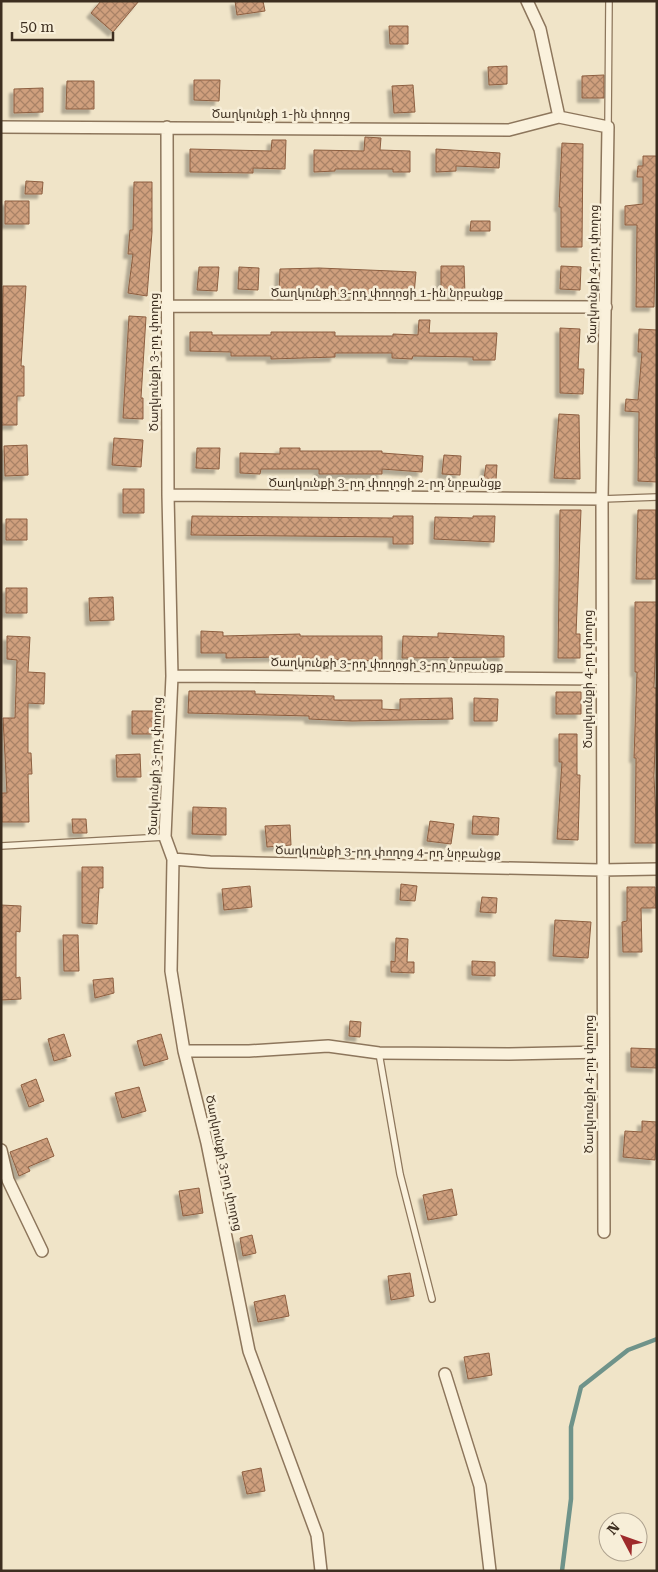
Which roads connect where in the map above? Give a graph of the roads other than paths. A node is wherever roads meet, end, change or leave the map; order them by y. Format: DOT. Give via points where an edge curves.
graph roads {
  1 [pos="527,1"];
  2 [pos="609,1"];
  3 [pos="560,117"];
  4 [pos="1,127"];
  5 [pos="167,127"];
  6 [pos="608,127"];
  7 [pos="168,306"];
  8 [pos="606,307"];
  9 [pos="168,495"];
  10 [pos="657,497"];
  11 [pos="602,499"];
  12 [pos="172,676"];
  13 [pos="601,679"];
  14 [pos="165,837"];
  15 [pos="1,846"];
  16 [pos="173,859"];
  17 [pos="657,869"];
  18 [pos="601,870"];
  19 [pos="184,1051"];
  20 [pos="603,1052"];
  21 [pos="379,1053"];
  22 [pos="1,1150"];
  23 [pos="604,1232"];
  24 [pos="42,1251"];
  25 [pos="432,1299"];
  26 [pos="445,1374"];
  27 [pos="321,1571"];
  28 [pos="490,1571"];
  1 -- 3 [label="street" via="540,29"];
  2 -- 6 [label="lane"];
  3 -- 5 [label="street, Ծաղկունքի 1-ին փողոց" via="509,130"];
  3 -- 6 [label="street"];
  4 -- 5 [label="street, Ծաղկունքի 1-ին փողոց"];
  5 -- 7 [label="street, Ծաղկունքի 3-րդ փողոց"];
  6 -- 8 [label="street, Ծաղկունքի 4-րդ փողոց"];
  7 -- 8 [label="street, Ծաղկունքի 3-րդ փողոցի 1-ին նրբանցք"];
  7 -- 9 [label="street, Ծաղկունքի 3-րդ փողոց"];
  8 -- 11 [label="street, Ծաղկունքի 4-րդ փողոց"];
  9 -- 11 [label="street, Ծաղկունքի 3-րդ փողոցի 2-րդ նրբանցք"];
  9 -- 12 [label="street, Ծաղկունքի 3-րդ փողոց"];
  10 -- 11 [label="lane"];
  11 -- 13 [label="street, Ծաղկունքի 4-րդ փողոց"];
  12 -- 13 [label="street, Ծաղկունքի 3-րդ փողոցի 3-րդ նրբանցք"];
  12 -- 14 [label="street, Ծաղկունքի 3-րդ փողոց"];
  13 -- 18 [label="street, Ծաղկունքի 4-րդ փողոց"];
  14 -- 15 [label="lane"];
  14 -- 16 [label="street, Ծաղկունքի 3-րդ փողոց"];
  16 -- 18 [label="street, Ծաղկունքի 3-րդ փողոց 4-րդ նրբանցք"];
  16 -- 19 [label="street, Ծաղկունքի 3-րդ փողոց" via="171,971"];
  17 -- 18 [label="street, Ծաղկունքի 3-րդ փողոց 4-րդ նրբանցք"];
  18 -- 20 [label="street, Ծաղկունքի 4-րդ փողոց"];
  19 -- 21 [label="street" via="328,1046"];
  19 -- 27 [label="street, Ծաղկունքի 3-րդ փողոց" via="249,1351 317,1535"];
  20 -- 21 [label="street"];
  20 -- 23 [label="street, Ծաղկունքի 4-րդ փողոց"];
  21 -- 25 [label="lane" via="400,1174"];
  22 -- 24 [label="street" via="8,1180"];
  26 -- 28 [label="street" via="480,1486"];
}
